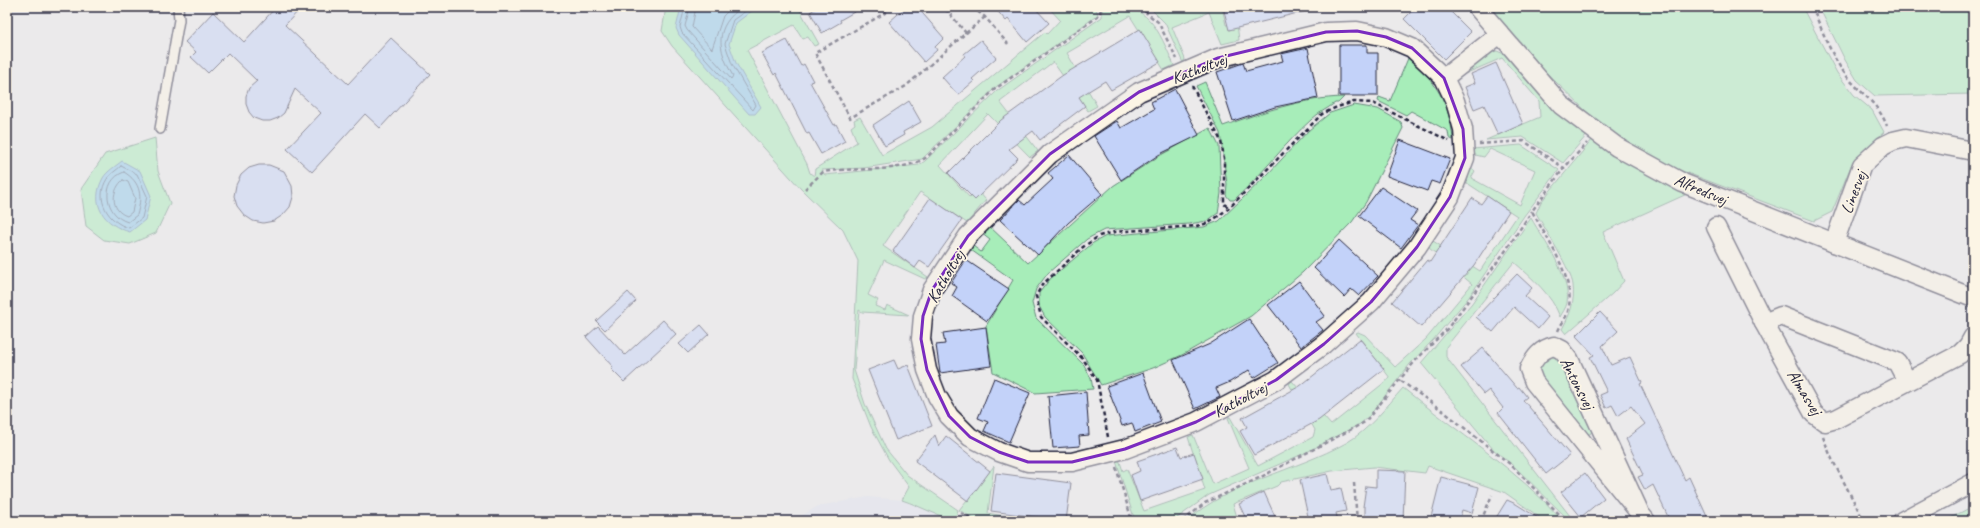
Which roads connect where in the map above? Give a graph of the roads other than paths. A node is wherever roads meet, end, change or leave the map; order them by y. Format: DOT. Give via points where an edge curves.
graph roads {
  1 [pos="178,7"];
  2 [pos="1477,7"];
  3 [pos="1500,34"];
  4 [pos="1444,78"];
  5 [pos="160,129"];
  6 [pos="1973,151"];
  7 [pos="1716,227"];
  8 [pos="1834,243"];
  9 [pos="1973,298"];
  10 [pos="1764,323"];
  11 [pos="1973,337"];
  12 [pos="1907,381"];
  13 [pos="1973,484"];
  14 [pos="1642,516"];
  15 [pos="1902,521"];
  1 -- 5 [label="lane" via="179,20"];
  2 -- 3 [label="street, Alfredsvej"];
  3 -- 4 [label="street"];
  3 -- 8 [label="street, Alfredsvej" via="1561,105 1616,147 1683,183"];
  4 -- 4 [label="street, Katholtvej" via="1455,101 1463,129 1465,158 1450,197 1417,247 1371,302 1324,344 1276,380 1196,422 1125,449 1072,462 1028,462 999,452 970,437 949,416 937,396 921,339 923,316 932,290 968,236 1050,154 1139,92 1218,58 1326,32 1357,31 1386,37 1412,48"];
  6 -- 8 [label="street, Linesvej" via="1906,138 1894,141 1878,151 1862,165"];
  7 -- 10 [label="street, Almasvej"];
  8 -- 9 [label="street, Alfredsvej"];
  10 -- 12 [label="street" via="1781,316 1897,362"];
  10 -- 12 [label="street, Almasvej" via="1814,414 1825,422 1836,419"];
  11 -- 12 [label="street, Almasvej" via="1960,354"];
  13 -- 15 [label="street"];
  14 -- 14 [label="street, Antonsvej" via="1530,374 1529,369 1533,360 1544,348 1554,346 1562,350 1569,359"];
}
